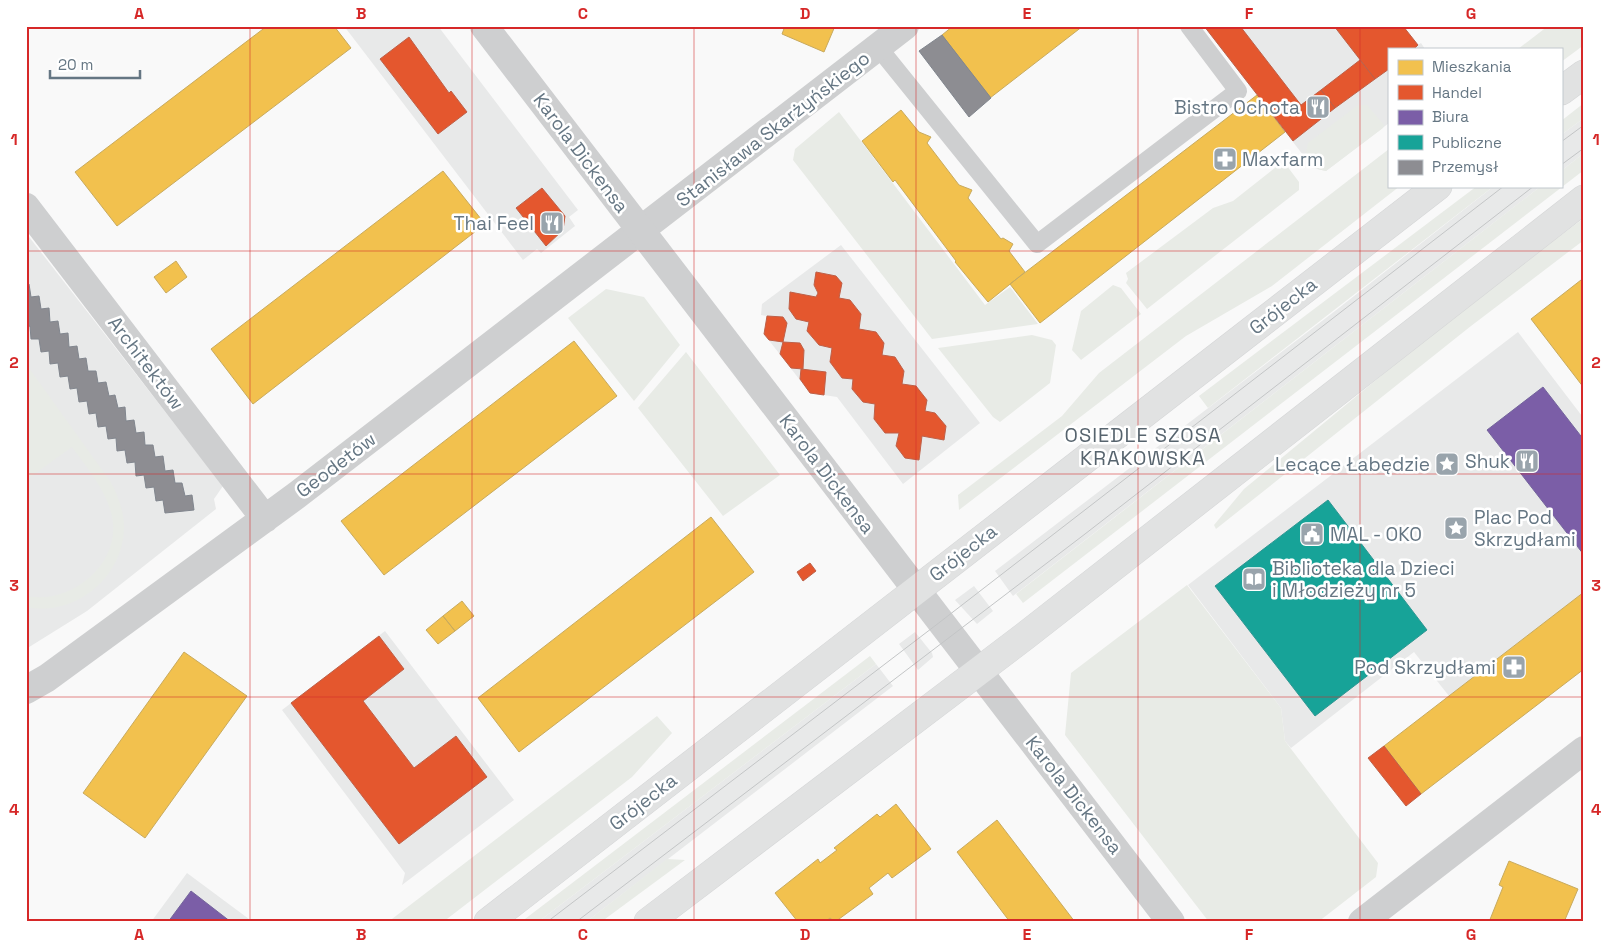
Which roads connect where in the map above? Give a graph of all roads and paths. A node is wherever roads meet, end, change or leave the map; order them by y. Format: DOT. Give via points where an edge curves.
graph roads {
  1 [pos="484,26"];
  2 [pos="905,26"];
  3 [pos="1189,26"];
  4 [pos="878,47"];
  5 [pos="1584,74"];
  6 [pos="1562,90"];
  7 [pos="1435,188"];
  8 [pos="1584,198"];
  9 [pos="26,207"];
  10 [pos="640,232"];
  11 [pos="265,519"];
  12 [pos="915,590"];
  13 [pos="979,672"];
  14 [pos="26,690"];
  15 [pos="1584,750"];
  16 [pos="488,922"];
  17 [pos="648,922"];
  18 [pos="1171,922"];
  19 [pos="1362,922"];
  1 -- 10 [label="street, Karola Dickensa"];
  2 -- 4 [label="street, Stanisława Skarżyńskiego"];
  3 -- 4 [label="lane" via="1238,92 1037,244"];
  4 -- 10 [label="street, Stanisława Skarżyńskiego"];
  5 -- 6 [label="main road"];
  7 -- 12 [label="main road, Grójecka"];
  8 -- 13 [label="main road"];
  9 -- 11 [label="street, Architektów"];
  10 -- 11 [label="street, Geodetów"];
  10 -- 12 [label="street, Karola Dickensa"];
  11 -- 14 [label="street, Geodetów"];
  12 -- 13 [label="street, Karola Dickensa"];
  12 -- 16 [label="main road, Grójecka"];
  13 -- 17 [label="main road"];
  13 -- 18 [label="street, Karola Dickensa"];
  15 -- 19 [label="street"];
}
